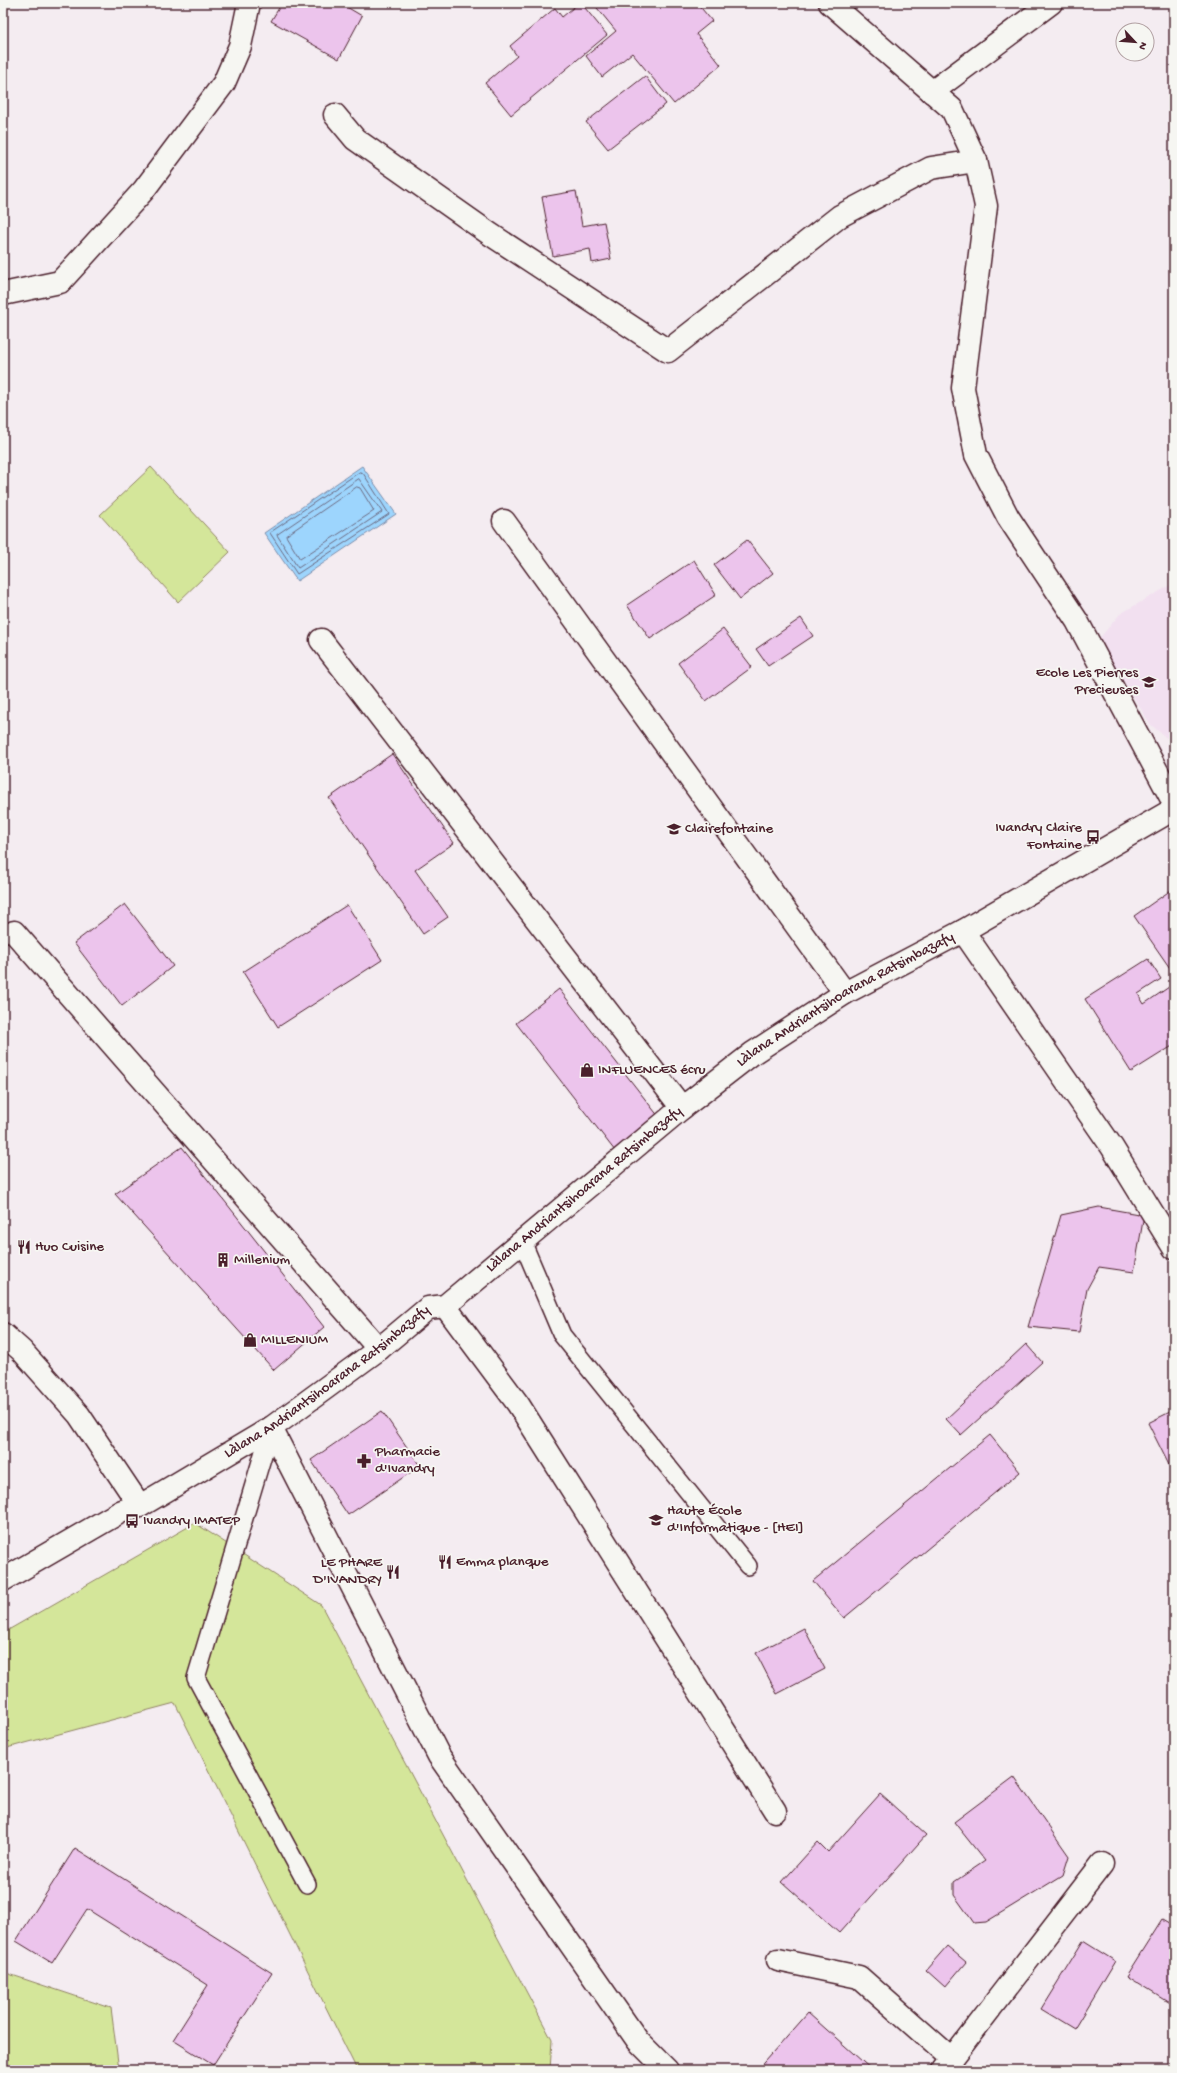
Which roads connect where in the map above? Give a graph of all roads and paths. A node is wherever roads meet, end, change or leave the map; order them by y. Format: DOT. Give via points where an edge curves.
graph roads {
  1 [pos="249,3"];
  2 [pos="830,3"];
  3 [pos="1051,3"];
  4 [pos="932,92"];
  5 [pos="335,115"];
  6 [pos="976,161"];
  7 [pos="3,294"];
  8 [pos="504,521"];
  9 [pos="321,640"];
  10 [pos="1174,803"];
  11 [pos="1174,809"];
  12 [pos="14,932"];
  13 [pos="963,932"];
  14 [pos="845,993"];
  15 [pos="682,1108"];
  16 [pos="522,1241"];
  17 [pos="1174,1248"];
  18 [pos="445,1306"];
  19 [pos="3,1334"];
  20 [pos="379,1348"];
  21 [pos="271,1428"];
  22 [pos="140,1506"];
  23 [pos="748,1566"];
  24 [pos="3,1580"];
  25 [pos="775,1811"];
  26 [pos="1102,1864"];
  27 [pos="307,1884"];
  28 [pos="778,1960"];
  29 [pos="948,2065"];
  30 [pos="667,2070"];
  1 -- 7 [label="street" via="240,46 224,83 143,191 60,282"];
  2 -- 4 [label="street"];
  3 -- 4 [label="street"];
  4 -- 6 [label="street" via="952,109"];
  5 -- 6 [label="street" via="355,139 490,234 668,351 840,216 931,168"];
  6 -- 10 [label="street" via="986,206 963,388 976,455 1008,517 1077,622"];
  8 -- 14 [label="street"];
  9 -- 15 [label="street"];
  11 -- 13 [label="street, Làlana Andriantsihoarana Ratsimbazafy"];
  12 -- 20 [label="street"];
  13 -- 14 [label="street, Làlana Andriantsihoarana Ratsimbazafy"];
  13 -- 17 [label="street" via="1112,1147"];
  14 -- 15 [label="street, Làlana Andriantsihoarana Ratsimbazafy" via="752,1053"];
  15 -- 16 [label="street, Làlana Andriantsihoarana Ratsimbazafy"];
  16 -- 18 [label="street, Làlana Andriantsihoarana Ratsimbazafy"];
  16 -- 23 [label="lane" via="562,1335"];
  18 -- 20 [label="street, Làlana Andriantsihoarana Ratsimbazafy" via="428,1308"];
  18 -- 25 [label="street" via="518,1404"];
  19 -- 22 [label="street" via="22,1351 79,1415"];
  20 -- 21 [label="street, Làlana Andriantsihoarana Ratsimbazafy"];
  21 -- 22 [label="street, Làlana Andriantsihoarana Ratsimbazafy"];
  21 -- 27 [label="lane" via="196,1678"];
  21 -- 30 [label="street" via="439,1756 638,2041"];
  22 -- 24 [label="street, Làlana Andriantsihoarana Ratsimbazafy" via="122,1511"];
  26 -- 29 [label="street"];
  28 -- 29 [label="street" via="859,1977"];
}
